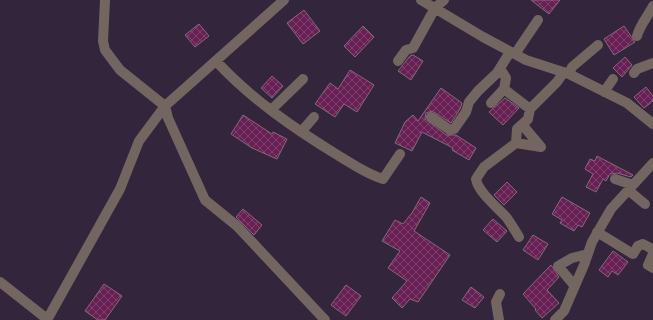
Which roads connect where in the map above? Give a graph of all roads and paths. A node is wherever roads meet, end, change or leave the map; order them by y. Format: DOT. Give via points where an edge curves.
graph roads {
  1 [pos="106,0"];
  2 [pos="284,0"];
  3 [pos="422,0"];
  4 [pos="444,0"];
  5 [pos="653,6"];
  6 [pos="436,8"];
  7 [pos="538,20"];
  8 [pos="637,36"];
  9 [pos="598,45"];
  10 [pos="513,53"];
  11 [pos="216,61"];
  12 [pos="398,61"];
  13 [pos="653,63"];
  14 [pos="500,68"];
  15 [pos="566,73"];
  16 [pos="634,73"];
  17 [pos="303,79"];
  18 [pos="613,79"];
  19 [pos="504,89"];
  20 [pos="604,92"];
  21 [pos="492,103"];
  22 [pos="165,106"];
  23 [pos="530,109"];
  24 [pos="271,110"];
  25 [pos="431,116"];
  26 [pos="314,117"];
  27 [pos="524,123"];
  28 [pos="653,124"];
  29 [pos="301,132"];
  30 [pos="516,143"];
  31 [pos="400,154"];
  32 [pos="653,163"];
  33 [pos="615,180"];
  34 [pos="630,188"];
  35 [pos="645,204"];
  36 [pos="597,232"];
  37 [pos="519,237"];
  38 [pos="588,254"];
  39 [pos="653,268"];
  40 [pos="0,282"];
  41 [pos="574,285"];
  42 [pos="500,294"];
  43 [pos="47,320"];
  44 [pos="325,320"];
  45 [pos="499,320"];
  46 [pos="555,320"];
  1 -- 22 [label="street" via="103,41 105,50 120,70"];
  2 -- 11 [label="street"];
  3 -- 6 [label="street"];
  4 -- 6 [label="street"];
  5 -- 8 [label="street"];
  6 -- 10 [label="street"];
  6 -- 12 [label="street" via="413,48 406,50"];
  7 -- 10 [label="street"];
  9 -- 15 [label="street"];
  10 -- 14 [label="street"];
  10 -- 15 [label="street"];
  11 -- 22 [label="street"];
  11 -- 24 [label="street" via="236,82"];
  13 -- 16 [label="street" via="637,69"];
  14 -- 19 [label="street" via="506,78"];
  14 -- 25 [label="street" via="469,102 466,112 454,129 450,130"];
  15 -- 20 [label="street"];
  15 -- 23 [label="street"];
  17 -- 24 [label="street"];
  18 -- 20 [label="street"];
  19 -- 21 [label="street"];
  19 -- 23 [label="street"];
  20 -- 28 [label="street" via="627,104"];
  22 -- 43 [label="street" via="139,141 120,189"];
  22 -- 44 [label="street" via="205,200 237,226"];
  23 -- 27 [label="street" via="528,119"];
  24 -- 29 [label="street"];
  26 -- 29 [label="street"];
  27 -- 30 [label="street" via="517,129"];
  27 -- 30 [label="street" via="524,128 541,147"];
  29 -- 31 [label="street" via="366,174 383,179"];
  30 -- 37 [label="street" via="484,167 476,179 477,187 504,215"];
  32 -- 34 [label="street"];
  33 -- 34 [label="street"];
  34 -- 35 [label="street"];
  34 -- 36 [label="street"];
  36 -- 38 [label="street"];
  36 -- 39 [label="street" via="632,254 643,244 652,249 653,254 648,265"];
  38 -- 41 [label="street"];
  38 -- 41 [label="street" via="572,258 558,266"];
  40 -- 43 [label="street"];
  41 -- 46 [label="street" via="564,311"];
  42 -- 45 [label="street" via="496,302"];
}
